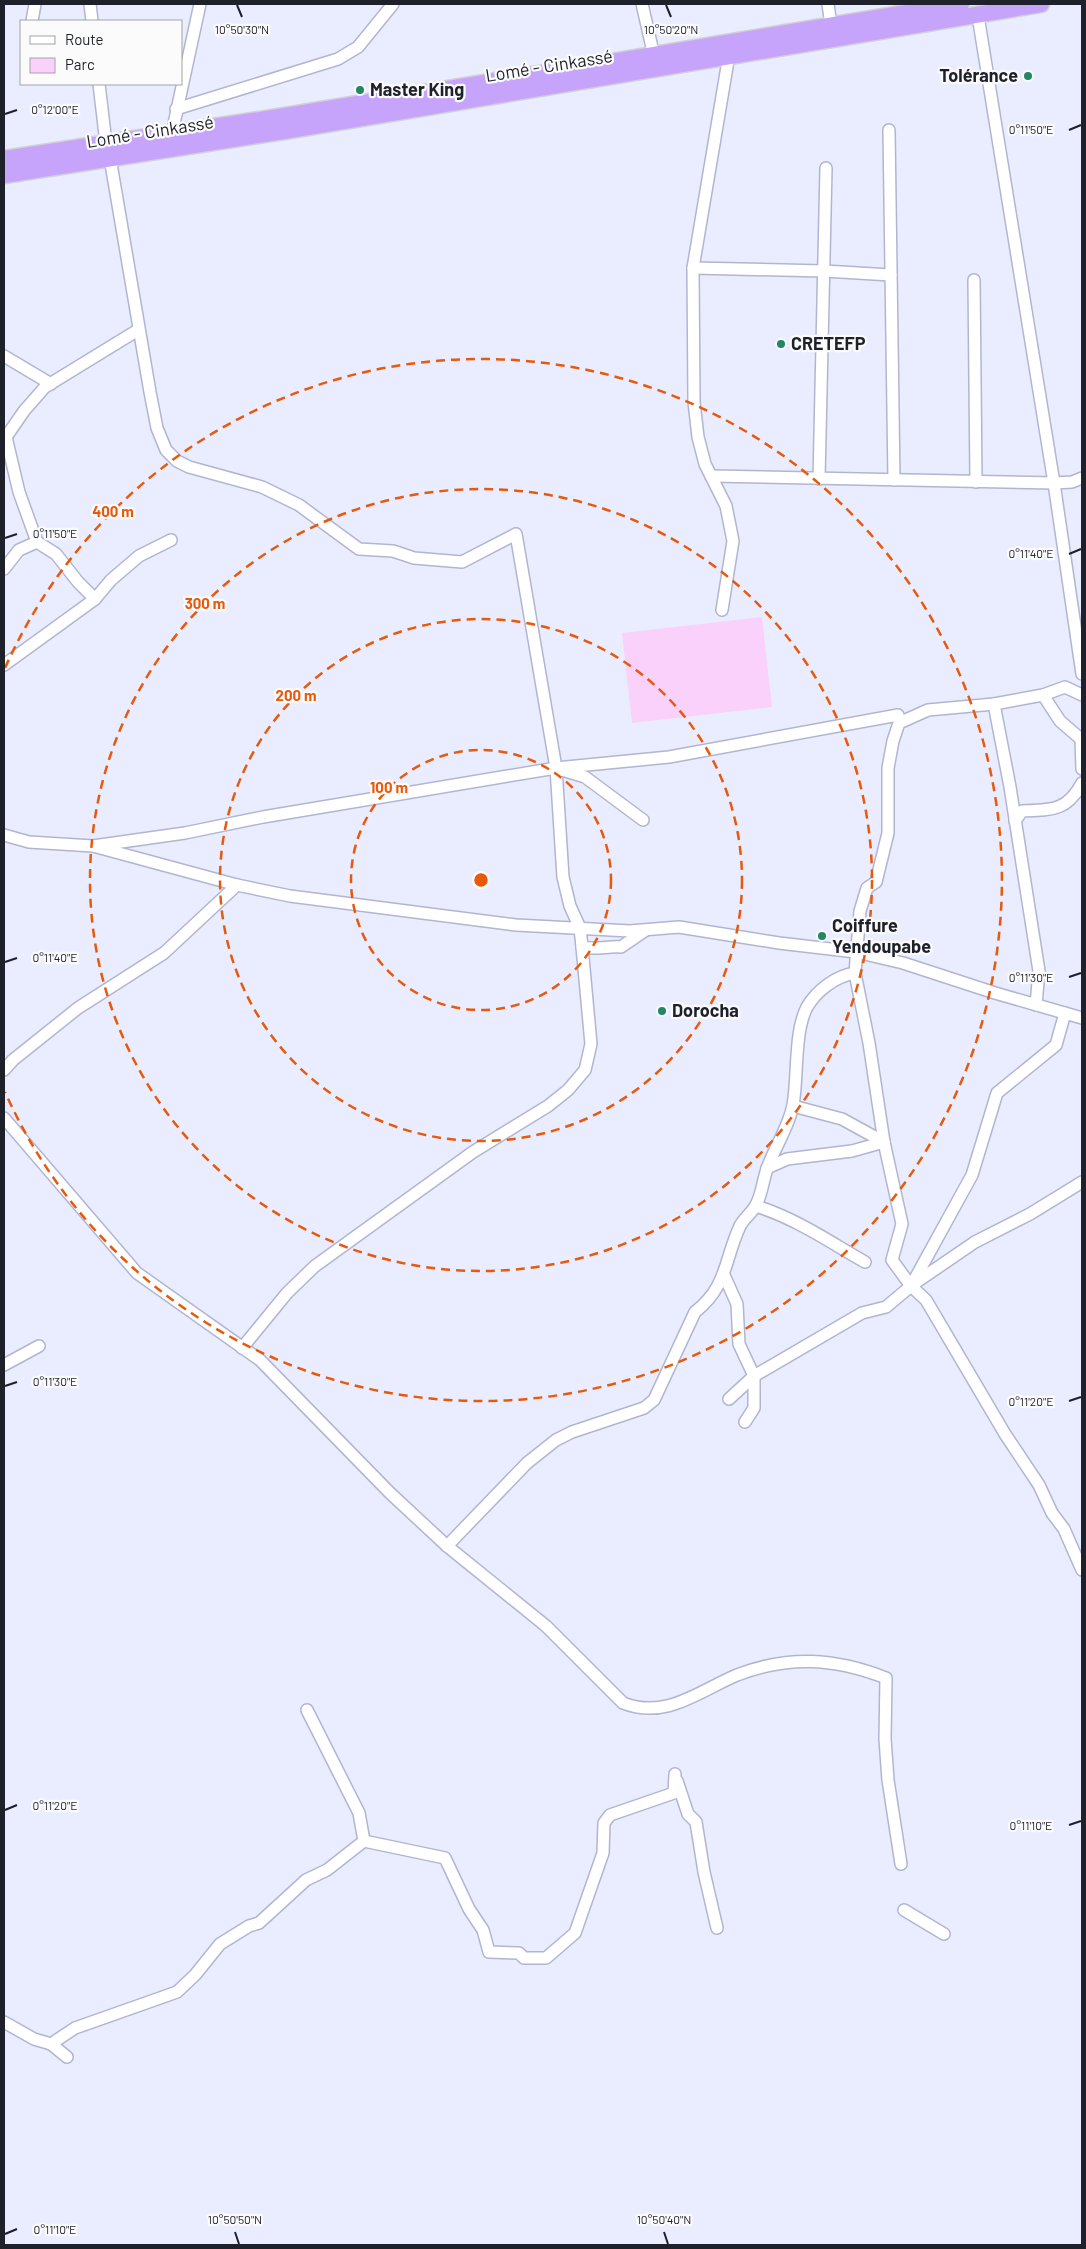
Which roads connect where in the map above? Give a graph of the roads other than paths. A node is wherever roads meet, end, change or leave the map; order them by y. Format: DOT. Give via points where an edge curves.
graph roads {
  1 [pos="35,4"];
  2 [pos="90,4"];
  3 [pos="200,4"];
  4 [pos="393,4"];
  5 [pos="642,4"];
  6 [pos="828,4"];
  7 [pos="961,4"];
  8 [pos="1041,4"];
  9 [pos="978,16"];
  10 [pos="32,20"];
  11 [pos="92,20"];
  12 [pos="831,25"];
  13 [pos="729,49"];
  14 [pos="654,56"];
  15 [pos="182,83"];
  16 [pos="99,85"];
  17 [pos="181,85"];
  18 [pos="176,109"];
  19 [pos="889,130"];
  20 [pos="172,133"];
  21 [pos="108,151"];
  22 [pos="4,159"];
  23 [pos="826,168"];
  24 [pos="4,175"];
  25 [pos="693,268"];
  26 [pos="824,271"];
  27 [pos="891,275"];
  28 [pos="974,280"];
  29 [pos="138,330"];
  30 [pos="4,356"];
  31 [pos="51,384"];
  32 [pos="5,438"];
  33 [pos="711,476"];
  34 [pos="819,478"];
  35 [pos="1082,478"];
  36 [pos="894,480"];
  37 [pos="976,482"];
  38 [pos="1054,483"];
  39 [pos="170,540"];
  40 [pos="37,542"];
  41 [pos="4,570"];
  42 [pos="94,599"];
  43 [pos="722,610"];
  44 [pos="4,665"];
  45 [pos="1082,674"];
  46 [pos="1043,694"];
  47 [pos="1082,695"];
  48 [pos="994,704"];
  49 [pos="898,715"];
  50 [pos="1082,739"];
  51 [pos="556,768"];
  52 [pos="1082,769"];
  53 [pos="1082,783"];
  54 [pos="643,820"];
  55 [pos="1015,821"];
  56 [pos="4,835"];
  57 [pos="93,846"];
  58 [pos="237,885"];
  59 [pos="580,928"];
  60 [pos="646,930"];
  61 [pos="582,947"];
  62 [pos="856,952"];
  63 [pos="855,973"];
  64 [pos="1036,1005"];
  65 [pos="1065,1013"];
  66 [pos="1082,1018"];
  67 [pos="4,1070"];
  68 [pos="793,1106"];
  69 [pos="4,1118"];
  70 [pos="884,1142"];
  71 [pos="767,1168"];
  72 [pos="1082,1182"];
  73 [pos="756,1206"];
  74 [pos="865,1262"];
  75 [pos="724,1275"];
  76 [pos="912,1286"];
  77 [pos="39,1346"];
  78 [pos="242,1348"];
  79 [pos="4,1365"];
  80 [pos="754,1376"];
  81 [pos="729,1399"];
  82 [pos="745,1422"];
  83 [pos="447,1546"];
  84 [pos="1082,1570"];
  85 [pos="307,1710"];
  86 [pos="364,1841"];
  87 [pos="901,1864"];
  88 [pos="904,1910"];
  89 [pos="717,1928"];
  90 [pos="944,1934"];
  91 [pos="4,2022"];
  92 [pos="51,2044"];
  93 [pos="67,2056"];
  1 -- 10 [label="street"];
  2 -- 11 [label="street"];
  3 -- 15 [label="street"];
  4 -- 18 [label="street" via="358,47 338,59"];
  5 -- 14 [label="street"];
  6 -- 12 [label="street"];
  7 -- 12 [label="highway, Lomé - Cinkassé"];
  8 -- 9 [label="highway, Lomé - Cinkassé"];
  9 -- 13 [label="highway, Lomé - Cinkassé" via="810,44"];
  9 -- 38 [label="street"];
  12 -- 13 [label="highway, Lomé - Cinkassé"];
  13 -- 14 [label="highway, Lomé - Cinkassé"];
  13 -- 21 [label="highway, Lomé - Cinkassé" via="275,133"];
  13 -- 25 [label="street"];
  14 -- 20 [label="highway, Lomé - Cinkassé"];
  16 -- 21 [label="street"];
  17 -- 18 [label="street"];
  18 -- 20 [label="street"];
  19 -- 27 [label="street"];
  20 -- 21 [label="highway, Lomé - Cinkassé"];
  21 -- 22 [label="highway, Lomé - Cinkassé"];
  21 -- 24 [label="highway, Lomé - Cinkassé"];
  21 -- 29 [label="street"];
  23 -- 26 [label="street"];
  25 -- 26 [label="street"];
  25 -- 33 [label="street" via="694,402 698,437"];
  26 -- 27 [label="street"];
  26 -- 34 [label="street"];
  27 -- 36 [label="street"];
  28 -- 37 [label="street"];
  29 -- 31 [label="street"];
  29 -- 51 [label="street" via="157,428 166,450 176,461 262,487 299,505 359,549 462,562 516,534"];
  30 -- 31 [label="street"];
  31 -- 32 [label="street" via="35,398"];
  32 -- 40 [label="street"];
  33 -- 34 [label="street"];
  33 -- 43 [label="street" via="726,506 733,541"];
  34 -- 36 [label="street"];
  35 -- 38 [label="street"];
  36 -- 37 [label="street"];
  37 -- 38 [label="street"];
  38 -- 45 [label="street"];
  39 -- 42 [label="street" via="139,556"];
  40 -- 41 [label="street" via="19,550"];
  40 -- 42 [label="street" via="56,554"];
  42 -- 44 [label="street"];
  46 -- 47 [label="street" via="1065,687"];
  46 -- 48 [label="street"];
  46 -- 50 [label="street" via="1060,721"];
  48 -- 55 [label="street"];
  48 -- 62 [label="street" via="928,710 899,723 888,768 888,833 876,882 868,888 860,911"];
  49 -- 51 [label="street" via="669,757"];
  50 -- 52 [label="street"];
  51 -- 54 [label="street" via="584,777"];
  51 -- 57 [label="street"];
  51 -- 59 [label="street" via="563,877 570,906"];
  53 -- 55 [label="street" via="1074,798 1057,808 1022,811"];
  55 -- 64 [label="street" via="1039,971"];
  56 -- 57 [label="street" via="29,842"];
  57 -- 58 [label="street"];
  58 -- 59 [label="street" via="290,896 516,925"];
  58 -- 67 [label="street" via="164,953 78,1008"];
  59 -- 60 [label="street"];
  59 -- 61 [label="street"];
  60 -- 61 [label="street" via="621,947 593,950"];
  60 -- 62 [label="street" via="679,927"];
  61 -- 78 [label="street" via="591,1044 585,1070 548,1106 474,1152 315,1266 287,1293"];
  62 -- 63 [label="street"];
  62 -- 64 [label="street" via="903,963"];
  63 -- 68 [label="street" via="832,982 807,1008 800,1034"];
  63 -- 70 [label="street"];
  64 -- 65 [label="street"];
  65 -- 66 [label="street"];
  65 -- 76 [label="street" via="1056,1045 997,1093 972,1175"];
  68 -- 70 [label="street" via="842,1119"];
  68 -- 71 [label="street"];
  69 -- 78 [label="street" via="137,1273"];
  70 -- 71 [label="street" via="852,1151 787,1159"];
  70 -- 76 [label="street" via="902,1224 892,1260"];
  71 -- 73 [label="street"];
  72 -- 76 [label="street" via="975,1242"];
  73 -- 74 [label="street" via="805,1226"];
  73 -- 75 [label="street" via="740,1226"];
  75 -- 80 [label="street" via="737,1304 739,1344"];
  75 -- 83 [label="street" via="695,1312 654,1400 644,1408 556,1440 527,1463"];
  76 -- 80 [label="street" via="886,1307 862,1313"];
  76 -- 84 [label="street" via="926,1300 1039,1485"];
  77 -- 79 [label="street"];
  78 -- 83 [label="street" via="260,1360 326,1430"];
  80 -- 81 [label="street"];
  80 -- 82 [label="street" via="754,1408"];
  83 -- 87 [label="street" via="546,1626 623,1703 637,1708 650,1709 681,1702 738,1675 804,1661 842,1663 886,1678 888,1780"];
  85 -- 86 [label="street" via="359,1813"];
  86 -- 89 [label="street" via="445,1858 469,1909 483,1930 489,1952 546,1958 575,1933 603,1853 604,1823 610,1816 674,1793 675,1774 688,1814 696,1822"];
  86 -- 92 [label="street" via="327,1870 306,1880 258,1923 220,1944 177,1992 75,2028"];
  88 -- 90 [label="street"];
  91 -- 92 [label="street" via="34,2040"];
  92 -- 93 [label="street"];
}
